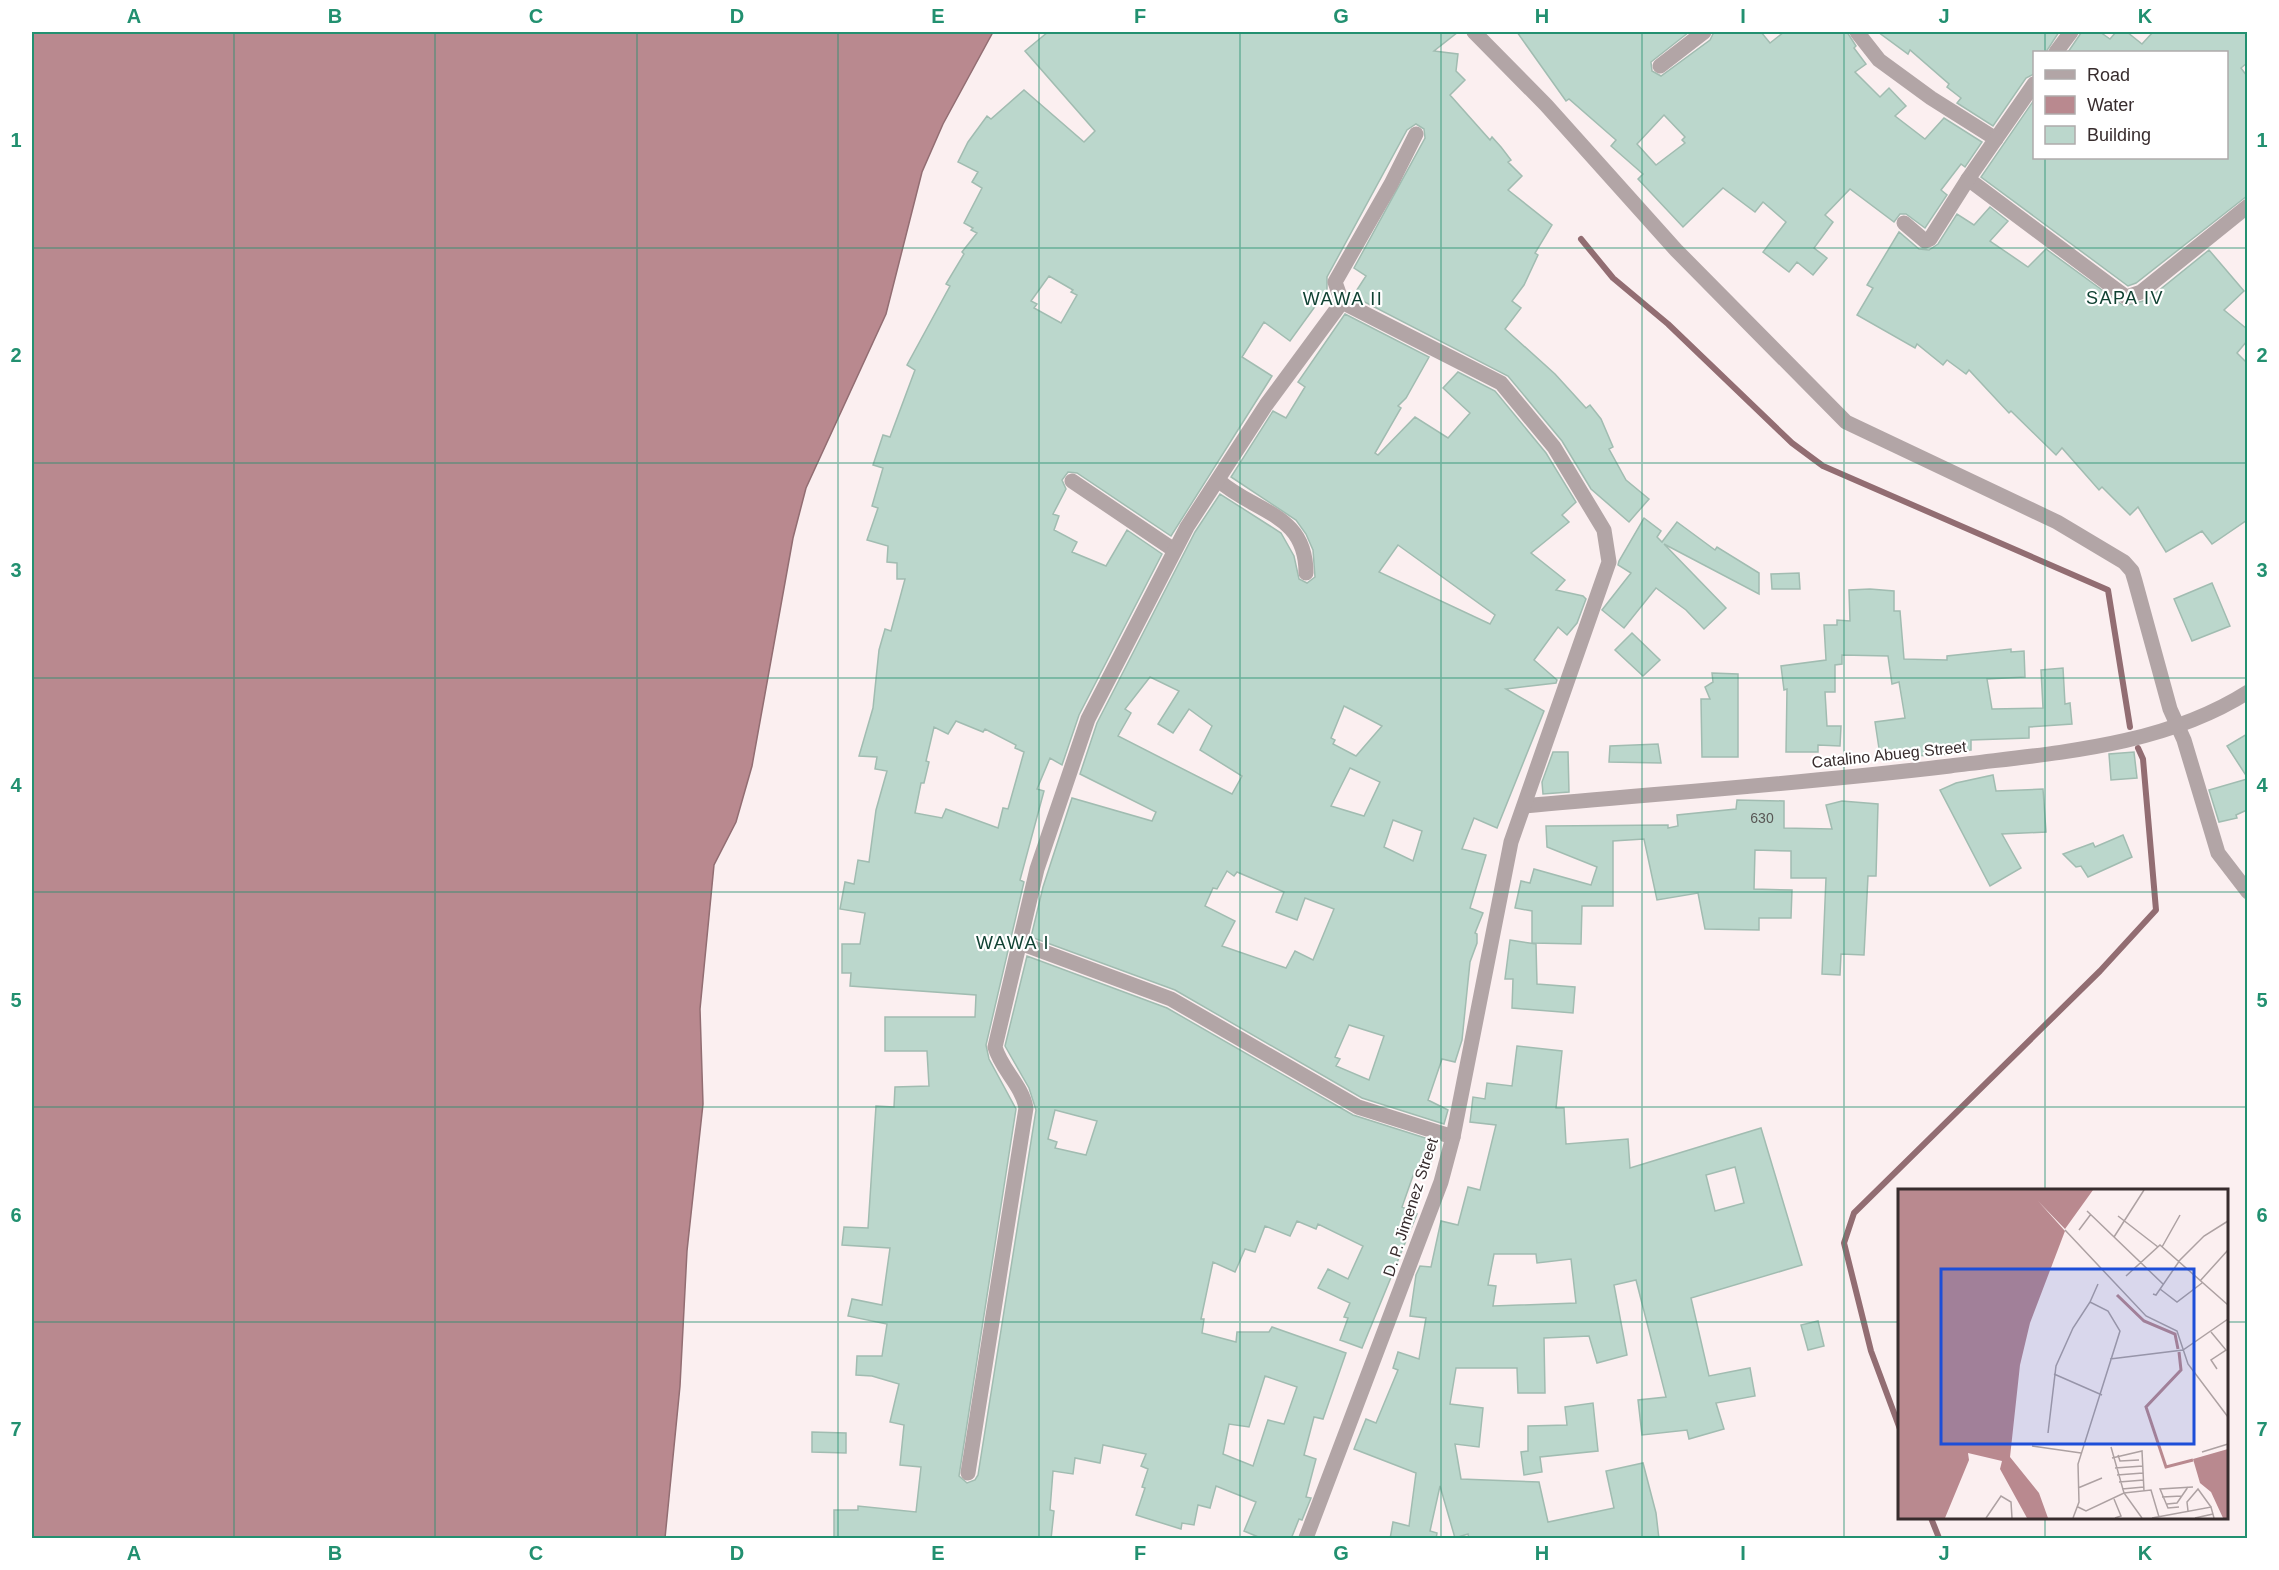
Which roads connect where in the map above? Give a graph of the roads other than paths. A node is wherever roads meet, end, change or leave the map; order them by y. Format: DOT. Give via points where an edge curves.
graph roads {
  1 [pos="1474,32"];
  2 [pos="1704,32"];
  3 [pos="1857,32"];
  4 [pos="2071,32"];
  5 [pos="2057,51"];
  6 [pos="1660,66"];
  7 [pos="2033,85"];
  8 [pos="1416,134"];
  9 [pos="1996,139"];
  10 [pos="1968,179"];
  11 [pos="2247,206"];
  12 [pos="1904,223"];
  13 [pos="1342,302"];
  14 [pos="1218,480"];
  15 [pos="1072,481"];
  16 [pos="1174,550"];
  17 [pos="1306,573"];
  18 [pos="2247,692"];
  19 [pos="2177,726"];
  20 [pos="1524,806"];
  21 [pos="2247,892"];
  22 [pos="1020,943"];
  23 [pos="1453,1137"];
  24 [pos="968,1473"];
  25 [pos="1306,1539"];
  1 -- 19 [label="street" via="1546,105 1676,250 1846,422 2057,522 2124,562 2132,571"];
  2 -- 6 [label="street"];
  3 -- 9 [label="street" via="1879,60"];
  4 -- 5 [label="street"];
  7 -- 9 [label="street"];
  8 -- 13 [label="street" via="1335,282"];
  9 -- 10 [label="street"];
  10 -- 11 [label="street" via="2126,297 2141,292"];
  10 -- 12 [label="street" via="1928,241"];
  13 -- 14 [label="street" via="1266,405"];
  13 -- 20 [label="street, D. P. Jimenez Street" via="1501,383 1554,447 1604,530 1609,562"];
  14 -- 16 [label="street"];
  14 -- 17 [label="street" via="1233,493 1288,524 1304,547"];
  15 -- 16 [label="street"];
  16 -- 22 [label="street" via="1088,719 1037,869"];
  18 -- 19 [label="street, Catalino Abueg Street"];
  19 -- 20 [label="street, Catalino Abueg Street" via="2094,747 2011,758 1846,778"];
  19 -- 21 [label="street" via="2218,853"];
  20 -- 23 [label="street, D. P. Jimenez Street" via="1511,842"];
  22 -- 23 [label="street" via="1171,999 1358,1107"];
  22 -- 24 [label="street" via="995,1047 1026,1108"];
  23 -- 25 [label="street, D. P. Jimenez Street" via="1418,1249"];
}
